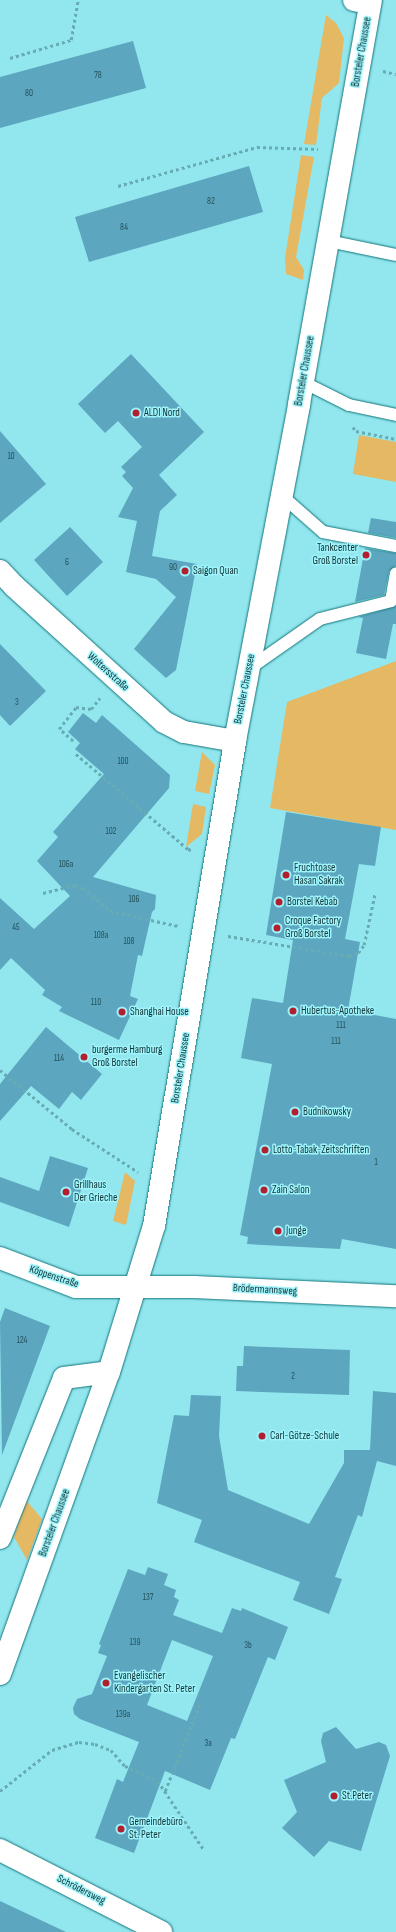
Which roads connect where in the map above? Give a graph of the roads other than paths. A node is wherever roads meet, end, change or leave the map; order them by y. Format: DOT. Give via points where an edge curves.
graph roads {
  1 [pos="365,1"];
  2 [pos="329,241"];
  3 [pos="396,255"];
  4 [pos="303,382"];
  5 [pos="396,415"];
  6 [pos="281,495"];
  7 [pos="396,546"];
  8 [pos="0,571"];
  9 [pos="396,573"];
  10 [pos="250,668"];
  11 [pos="235,741"];
  12 [pos="0,1258"];
  13 [pos="134,1289"];
  14 [pos="396,1296"];
  15 [pos="109,1372"];
  16 [pos="0,1538"];
  17 [pos="0,1674"];
  18 [pos="0,1850"];
  19 [pos="161,1932"];
  1 -- 2 [label="main road, Borsteler Chaussee"];
  2 -- 3 [label="lane"];
  2 -- 4 [label="main road, Borsteler Chaussee"];
  4 -- 5 [label="lane" via="349,405"];
  4 -- 6 [label="main road, Borsteler Chaussee"];
  6 -- 7 [label="lane" via="323,532"];
  6 -- 10 [label="main road, Borsteler Chaussee"];
  8 -- 11 [label="main road, Woltersstraße" via="164,722 184,732"];
  9 -- 10 [label="lane" via="391,601 320,619"];
  10 -- 11 [label="main road, Borsteler Chaussee"];
  11 -- 13 [label="main road, Borsteler Chaussee" via="154,1226"];
  12 -- 13 [label="main road, Köppenstraße" via="76,1287"];
  13 -- 14 [label="main road, Brödermannsweg" via="194,1287"];
  13 -- 15 [label="main road, Borsteler Chaussee"];
  15 -- 16 [label="main road" via="64,1378"];
  15 -- 17 [label="main road, Borsteler Chaussee"];
  18 -- 19 [label="main road, Schrödersweg"];
}
